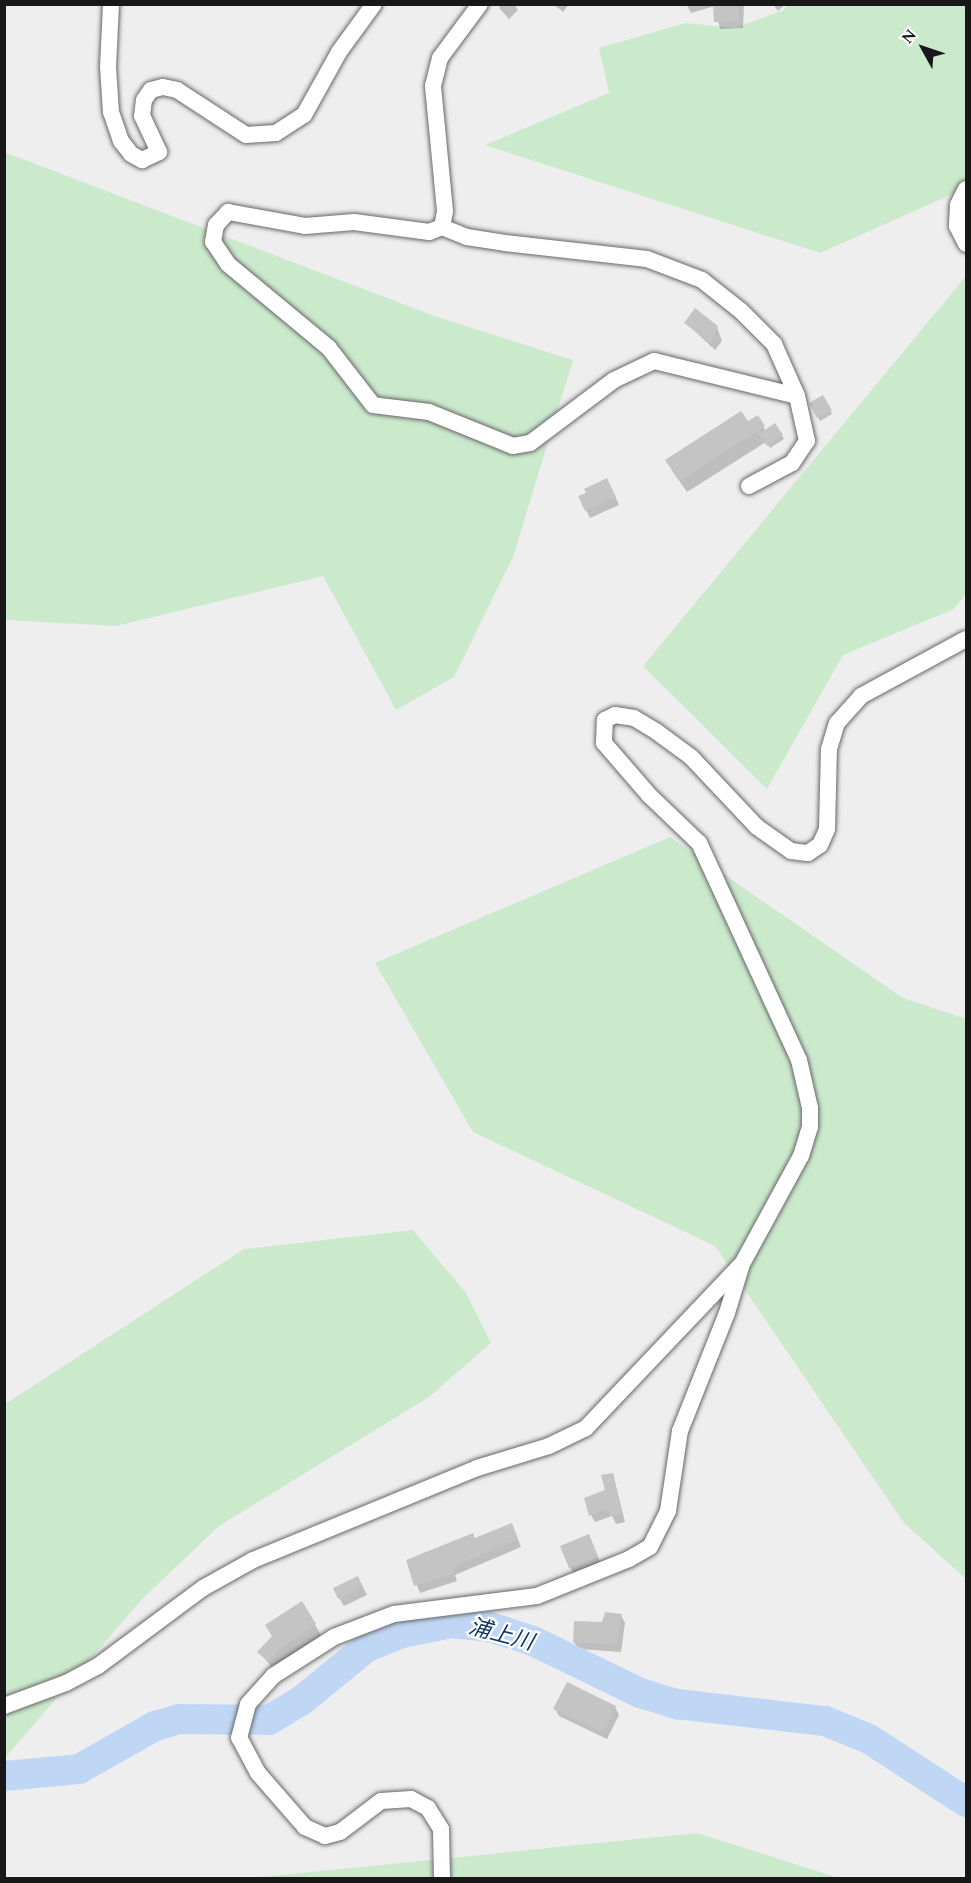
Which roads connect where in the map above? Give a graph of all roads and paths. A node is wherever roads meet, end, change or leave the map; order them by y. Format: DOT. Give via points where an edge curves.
graph roads {
  1 [pos="111,4"];
  2 [pos="374,4"];
  3 [pos="480,4"];
  4 [pos="966,189"];
  5 [pos="442,227"];
  6 [pos="966,244"];
  7 [pos="797,396"];
  8 [pos="749,486"];
  9 [pos="966,639"];
  10 [pos="742,1264"];
  11 [pos="4,1706"];
  12 [pos="442,1878"];
  1 -- 2 [label="street" via="111,112 121,141 130,154 142,160 159,152 142,116 144,100 151,90 177,90 246,135 276,133 304,115 339,52"];
  3 -- 5 [label="street" via="440,58 433,86 446,211"];
  4 -- 6 [label="street" via="958,205 957,226"];
  5 -- 7 [label="street" via="467,237 505,243 647,259 702,280 774,344"];
  5 -- 7 [label="street" via="429,232 354,222 305,226 228,212 216,225 213,242 228,264 329,348 373,405 429,412 513,446 530,443 614,380 654,361"];
  7 -- 8 [label="street" via="807,441 792,463"];
  9 -- 10 [label="street" via="861,696 837,723 829,749 827,829 820,845 808,853 791,851 757,827 690,757 657,732 634,718 615,716 605,720 604,743 649,795 699,843 799,1060 810,1108 810,1127 801,1156"];
  10 -- 11 [label="street" via="586,1428 549,1446 477,1468 253,1560 203,1588 98,1666 66,1683"];
  10 -- 12 [label="street" via="680,1431 668,1511 650,1547 537,1596 394,1614 334,1637 273,1676 248,1704 239,1738 258,1773 305,1827 325,1836 340,1832 381,1801 411,1799 428,1808 441,1829"];
}
